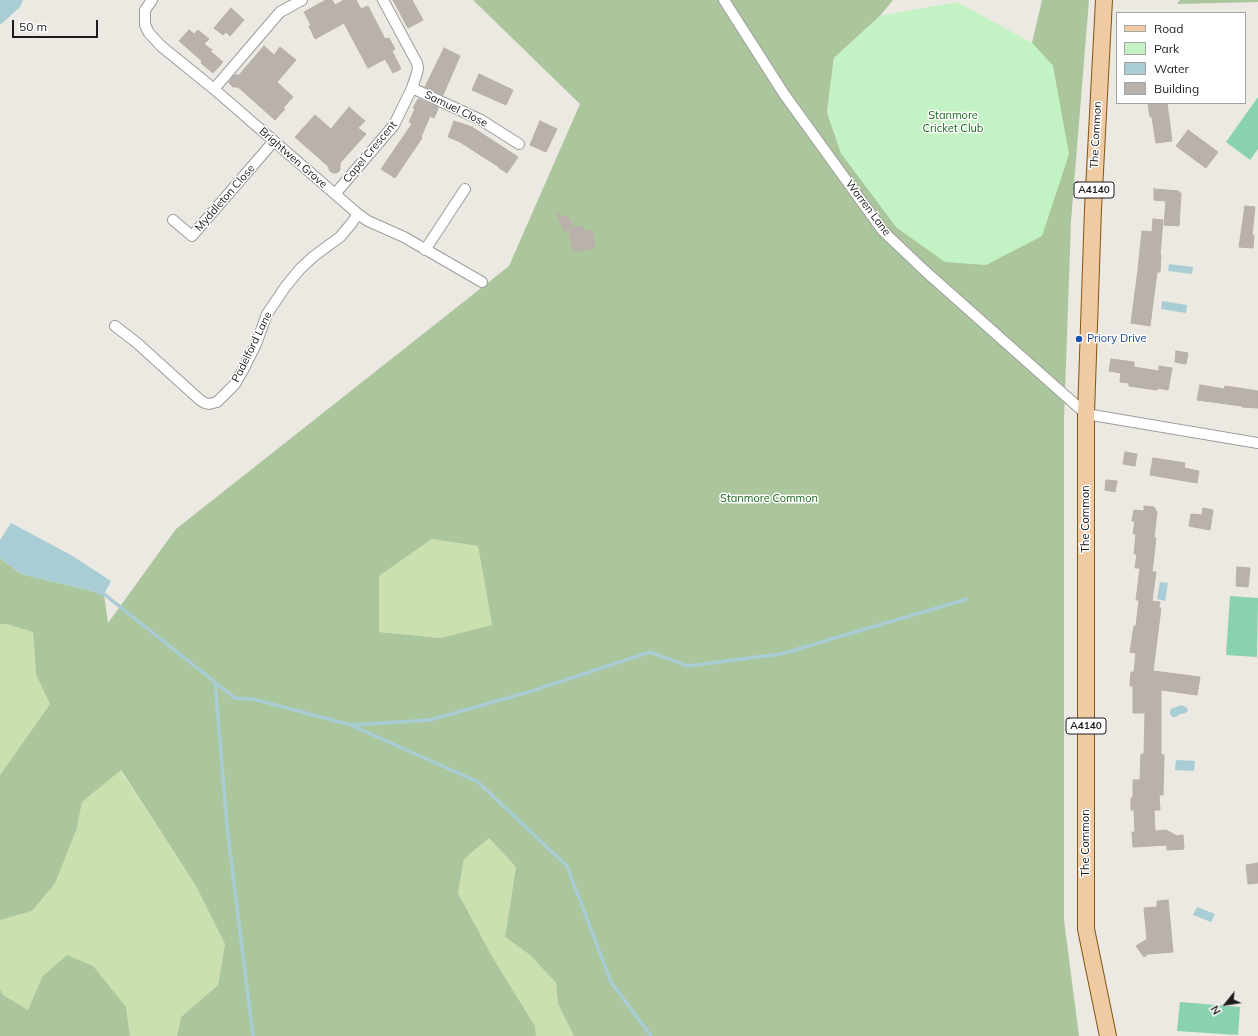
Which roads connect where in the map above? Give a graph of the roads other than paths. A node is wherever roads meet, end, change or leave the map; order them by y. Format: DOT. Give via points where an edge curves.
graph roads {
  1 [pos="152,0"];
  2 [pos="302,0"];
  3 [pos="383,0"];
  4 [pos="724,0"];
  5 [pos="1104,0"];
  6 [pos="412,88"];
  7 [pos="214,89"];
  8 [pos="274,141"];
  9 [pos="519,144"];
  10 [pos="465,189"];
  11 [pos="335,194"];
  12 [pos="358,214"];
  13 [pos="173,220"];
  14 [pos="425,250"];
  15 [pos="482,282"];
  16 [pos="115,326"];
  17 [pos="1086,414"];
  18 [pos="1258,443"];
  19 [pos="1108,1036"];
  1 -- 7 [label="street, Brightwen Grove" via="145,10 144,20 149,33 161,46"];
  2 -- 7 [label="street" via="280,12"];
  3 -- 6 [label="street, Capel Crescent" via="417,65"];
  4 -- 17 [label="street, Warren Lane" via="784,94 884,231 924,270"];
  5 -- 17 [label="main road, The Common / A4140"];
  6 -- 9 [label="street, Samuel Close" via="481,120"];
  6 -- 11 [label="street, Capel Crescent" via="394,125"];
  7 -- 8 [label="street, Brightwen Grove"];
  8 -- 11 [label="street, Brightwen Grove"];
  8 -- 13 [label="street, Myddleton Close" via="192,236"];
  10 -- 14 [label="street"];
  11 -- 12 [label="street, Brightwen Grove"];
  12 -- 14 [label="street, Brightwen Grove"];
  12 -- 16 [label="street, Padelford Lane" via="340,237 314,256 286,286 267,314 256,344 235,384 217,402 209,404 200,400"];
  14 -- 15 [label="street, Brightwen Grove"];
  17 -- 18 [label="street"];
  17 -- 19 [label="main road, The Common / A4140" via="1086,929"];
}
